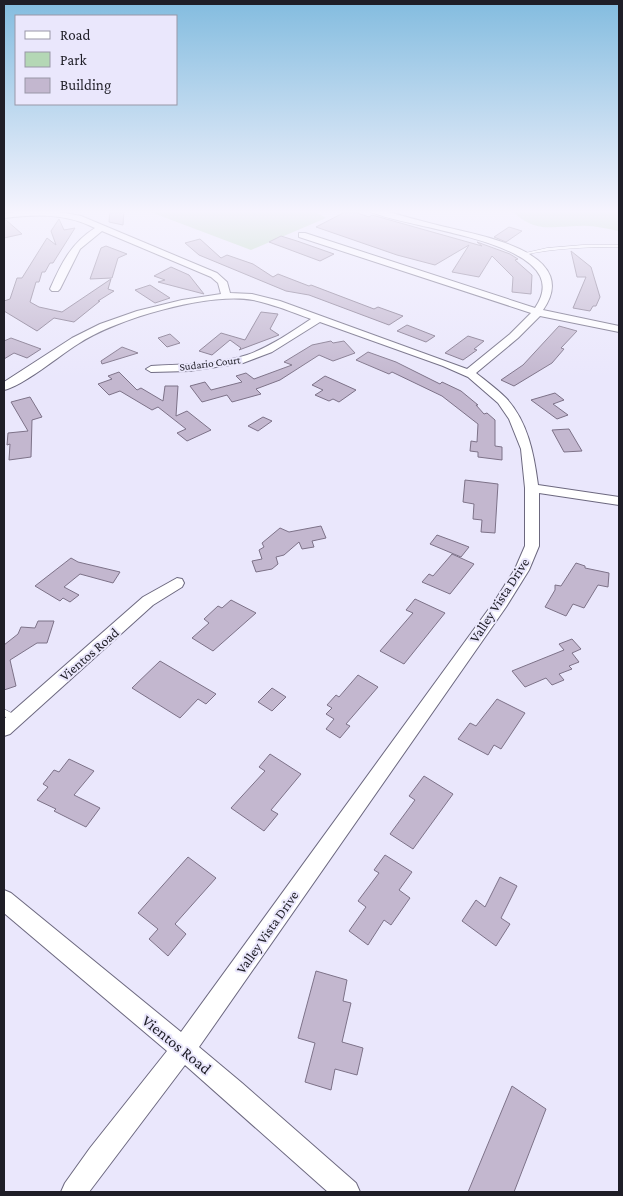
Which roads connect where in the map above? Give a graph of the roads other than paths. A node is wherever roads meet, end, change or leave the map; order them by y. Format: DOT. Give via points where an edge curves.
graph roads {
  1 [pos="66,266"];
  2 [pos="194,266"];
  3 [pos="396,266"];
  4 [pos="538,266"];
  5 [pos="55,289"];
  6 [pos="226,296"];
  7 [pos="537,312"];
  8 [pos="318,319"];
  9 [pos="619,329"];
  10 [pos="151,369"];
  11 [pos="469,373"];
  12 [pos="4,387"];
  13 [pos="532,488"];
  14 [pos="619,501"];
  15 [pos="177,583"];
  16 [pos="7,720"];
  17 [pos="4,900"];
  18 [pos="184,1048"];
  19 [pos="74,1192"];
  20 [pos="347,1192"];
  1 -- 5 [label="street"];
  2 -- 6 [label="street" via="222,282"];
  3 -- 7 [label="street"];
  4 -- 7 [label="street" via="548,279 546,297"];
  6 -- 8 [label="street, Valley Vista Drive" via="269,301"];
  6 -- 12 [label="street, Valley Vista Drive" via="182,302 104,326 76,340"];
  7 -- 9 [label="street"];
  7 -- 11 [label="street" via="510,340"];
  8 -- 10 [label="street, Sudario Court" via="249,358"];
  8 -- 11 [label="street, Valley Vista Drive"];
  11 -- 13 [label="street, Valley Vista Drive" via="495,394 515,419 527,449"];
  13 -- 14 [label="street"];
  13 -- 18 [label="street, Valley Vista Drive" via="532,546 522,570"];
  15 -- 16 [label="street, Vientos Road" via="154,596"];
  17 -- 18 [label="street, Vientos Road"];
  18 -- 19 [label="street, Valley Vista Drive"];
  18 -- 20 [label="street, Vientos Road"];
}
